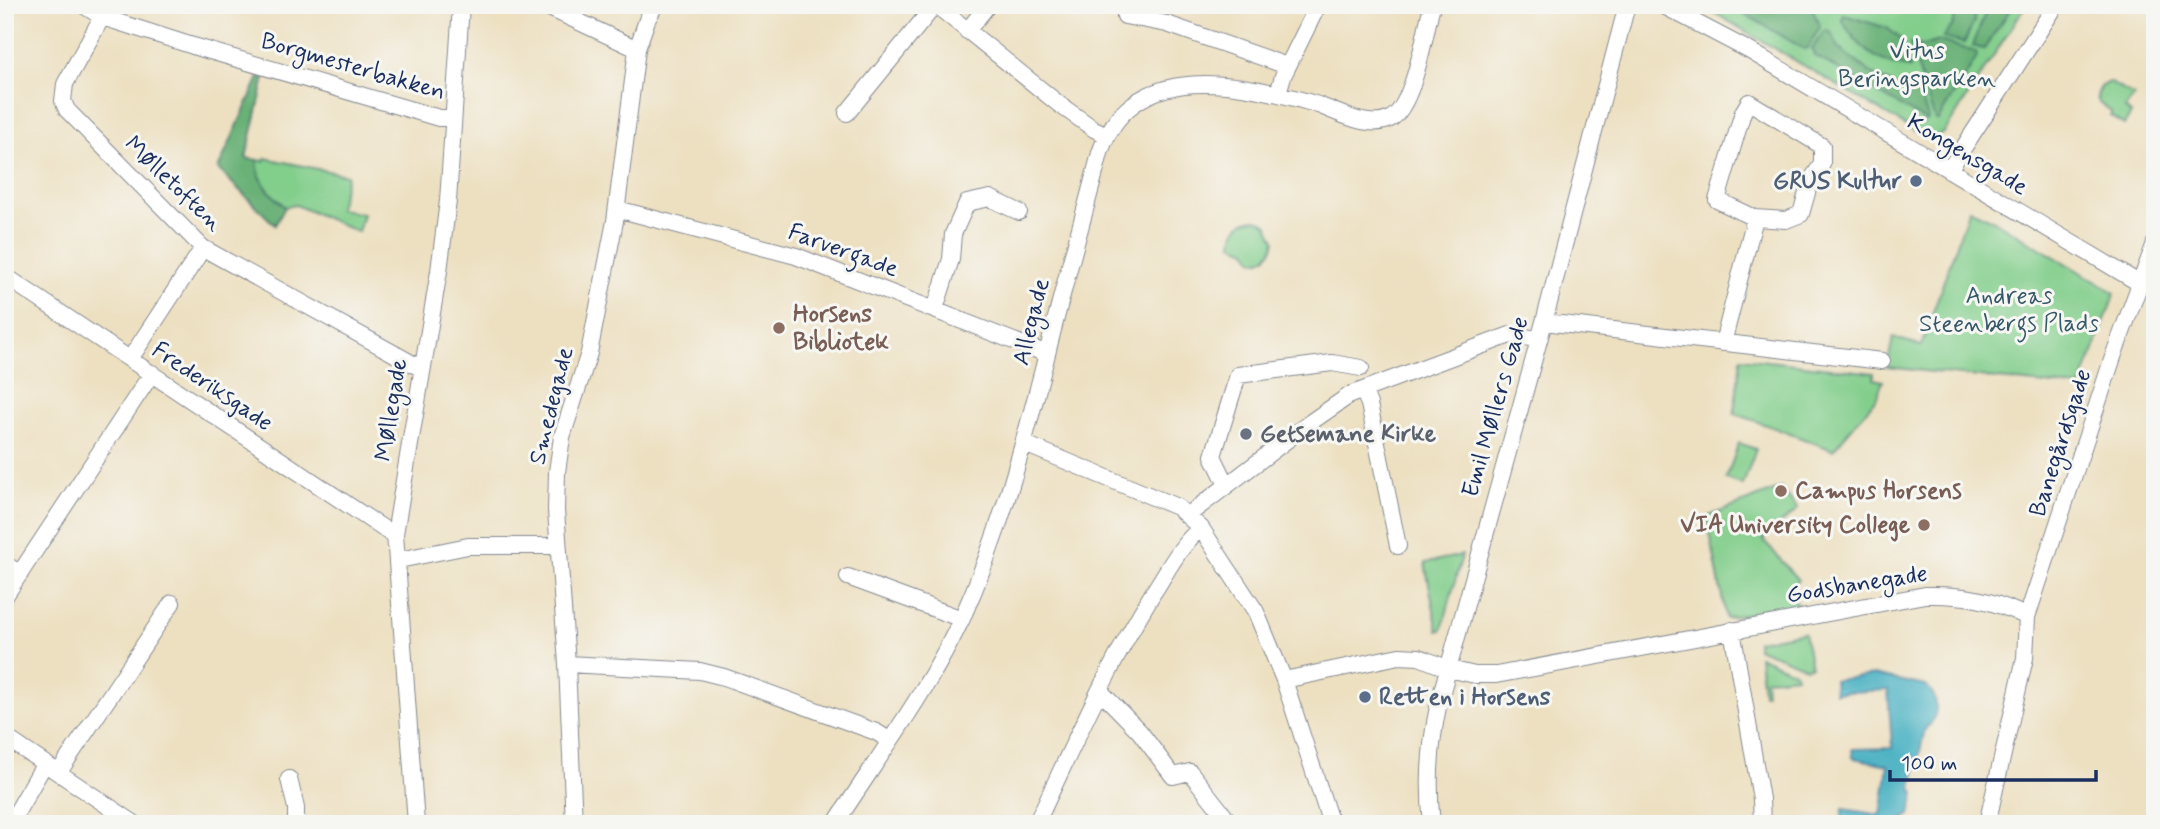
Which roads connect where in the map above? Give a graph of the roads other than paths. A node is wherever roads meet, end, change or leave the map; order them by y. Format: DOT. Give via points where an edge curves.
graph roads {
  1 [pos="83,5"];
  2 [pos="461,5"];
  3 [pos="543,5"];
  4 [pos="655,5"];
  5 [pos="935,5"];
  6 [pos="988,5"];
  7 [pos="1126,5"];
  8 [pos="1318,5"];
  9 [pos="1432,5"];
  10 [pos="1627,5"];
  11 [pos="1661,5"];
  12 [pos="2056,5"];
  13 [pos="102,17"];
  14 [pos="967,31"];
  15 [pos="637,49"];
  16 [pos="1287,66"];
  17 [pos="1278,93"];
  18 [pos="847,113"];
  19 [pos="453,118"];
  20 [pos="1107,135"];
  21 [pos="1949,170"];
  22 [pos="617,209"];
  23 [pos="1019,212"];
  24 [pos="1755,218"];
  25 [pos="2155,243"];
  26 [pos="203,248"];
  27 [pos="5,276"];
  28 [pos="2139,283"];
  29 [pos="934,309"];
  30 [pos="1544,322"];
  31 [pos="1538,339"];
  32 [pos="1723,343"];
  33 [pos="1047,354"];
  34 [pos="130,359"];
  35 [pos="1882,361"];
  36 [pos="1360,368"];
  37 [pos="422,369"];
  38 [pos="152,373"];
  39 [pos="1366,389"];
  40 [pos="1025,444"];
  41 [pos="1227,485"];
  42 [pos="1188,515"];
  43 [pos="1201,528"];
  44 [pos="395,534"];
  45 [pos="558,546"];
  46 [pos="1398,546"];
  47 [pos="398,560"];
  48 [pos="5,564"];
  49 [pos="20,574"];
  50 [pos="848,577"];
  51 [pos="5,596"];
  52 [pos="172,603"];
  53 [pos="2027,617"];
  54 [pos="961,619"];
  55 [pos="1732,630"];
  56 [pos="567,664"];
  57 [pos="1449,669"];
  58 [pos="1284,680"];
  59 [pos="1100,691"];
  60 [pos="5,737"];
  61 [pos="889,740"];
  62 [pos="52,768"];
  63 [pos="289,779"];
  64 [pos="10,824"];
  65 [pos="135,824"];
  66 [pos="296,824"];
  67 [pos="416,824"];
  68 [pos="575,824"];
  69 [pos="835,824"];
  70 [pos="1036,824"];
  71 [pos="1231,824"];
  72 [pos="1331,824"];
  73 [pos="1432,824"];
  74 [pos="1762,824"];
  75 [pos="1987,824"];
  1 -- 13 [label="street, Borgmesterbakken"];
  2 -- 19 [label="street, Møllegade"];
  3 -- 15 [label="street"];
  4 -- 15 [label="street, Smedegade"];
  5 -- 14 [label="street"];
  5 -- 18 [label="street"];
  6 -- 14 [label="street"];
  7 -- 16 [label="street" via="1125,16 1167,23"];
  8 -- 16 [label="street"];
  9 -- 17 [label="street, Allegade" via="1411,88 1390,119 1374,122"];
  10 -- 30 [label="street, Emil Møllers Gade"];
  11 -- 21 [label="street, Kongensgade" via="1750,51"];
  12 -- 21 [label="street"];
  13 -- 19 [label="street, Borgmesterbakken" via="439,118"];
  13 -- 26 [label="street, Mølletoften" via="65,83 63,101"];
  14 -- 20 [label="street" via="1060,105"];
  15 -- 22 [label="street, Smedegade"];
  16 -- 17 [label="street"];
  17 -- 20 [label="street, Allegade" via="1227,85 1159,89 1129,107"];
  19 -- 37 [label="street, Møllegade" via="446,213"];
  20 -- 33 [label="street, Allegade"];
  21 -- 28 [label="street, Kongensgade"];
  22 -- 29 [label="street, Farvergade" via="796,256"];
  22 -- 45 [label="street, Smedegade" via="589,353 559,454"];
  23 -- 29 [label="street" via="990,198 967,204 953,234 951,259"];
  24 -- 24 [label="street" via="1786,220 1801,214 1810,182 1822,164 1822,146 1749,102 1717,200"];
  24 -- 32 [label="street"];
  25 -- 28 [label="street, Banegårdsgade"];
  26 -- 34 [label="street"];
  26 -- 37 [label="street, Mølletoften"];
  27 -- 34 [label="street, Frederiksgade"];
  28 -- 53 [label="street, Banegårdsgade"];
  29 -- 33 [label="street, Farvergade"];
  30 -- 31 [label="street, Emil Møllers Gade"];
  30 -- 32 [label="street"];
  31 -- 39 [label="street" via="1510,335"];
  31 -- 57 [label="street, Emil Møllers Gade"];
  32 -- 35 [label="street"];
  33 -- 40 [label="street, Allegade"];
  34 -- 38 [label="street, Frederiksgade"];
  36 -- 41 [label="street" via="1332,363 1238,375 1213,456"];
  37 -- 44 [label="street, Møllegade"];
  38 -- 44 [label="street, Frederiksgade"];
  38 -- 49 [label="street"];
  39 -- 41 [label="street" via="1308,424"];
  39 -- 46 [label="street"];
  40 -- 42 [label="street"];
  40 -- 54 [label="street, Allegade"];
  41 -- 42 [label="street"];
  42 -- 43 [label="street"];
  43 -- 58 [label="street" via="1247,594"];
  43 -- 59 [label="street" via="1179,551 1141,612"];
  44 -- 47 [label="street, Møllegade"];
  45 -- 47 [label="street" via="468,545"];
  45 -- 56 [label="street, Smedegade"];
  47 -- 67 [label="street, Møllegade"];
  48 -- 49 [label="street"];
  49 -- 51 [label="street"];
  50 -- 54 [label="street"];
  52 -- 62 [label="street"];
  53 -- 55 [label="street, Godsbanegade" via="1988,600 1926,595"];
  53 -- 75 [label="street" via="2025,658"];
  54 -- 61 [label="street, Allegade"];
  55 -- 57 [label="street, Godsbanegade" via="1496,675"];
  55 -- 74 [label="street"];
  56 -- 61 [label="street" via="700,671"];
  56 -- 68 [label="street, Smedegade"];
  57 -- 58 [label="street, Godsbanegade" via="1419,657 1398,656"];
  57 -- 73 [label="street, Emil Møllers Gade" via="1431,738"];
  58 -- 72 [label="street"];
  59 -- 70 [label="street"];
  59 -- 71 [label="street" via="1140,732 1173,776 1190,772"];
  60 -- 62 [label="street"];
  61 -- 69 [label="street, Allegade"];
  62 -- 64 [label="street"];
  62 -- 65 [label="street"];
  63 -- 66 [label="street"];
}
